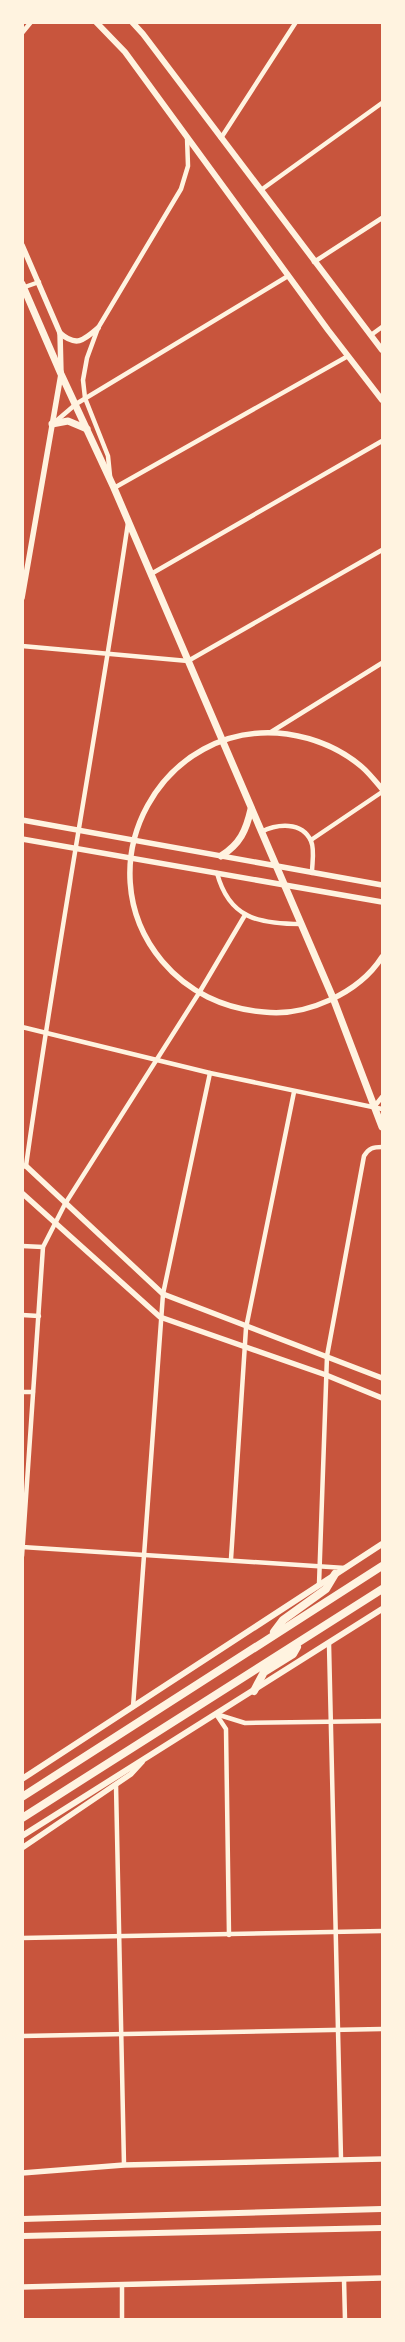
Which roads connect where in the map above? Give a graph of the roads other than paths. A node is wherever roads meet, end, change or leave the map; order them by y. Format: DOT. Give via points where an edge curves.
graph roads {
  1 [pos="31,22"];
  2 [pos="96,22"];
  3 [pos="132,22"];
  4 [pos="296,22"];
  5 [pos="22,33"];
  6 [pos="382,103"];
  7 [pos="187,136"];
  8 [pos="221,138"];
  9 [pos="261,190"];
  10 [pos="382,218"];
  11 [pos="22,245"];
  12 [pos="314,262"];
  13 [pos="288,276"];
  14 [pos="39,282"];
  15 [pos="23,287"];
  16 [pos="382,327"];
  17 [pos="98,328"];
  18 [pos="60,333"];
  19 [pos="371,335"];
  20 [pos="382,350"];
  21 [pos="348,356"];
  22 [pos="61,374"];
  23 [pos="85,398"];
  24 [pos="382,400"];
  25 [pos="76,404"];
  26 [pos="52,424"];
  27 [pos="88,429"];
  28 [pos="382,441"];
  29 [pos="112,485"];
  30 [pos="128,521"];
  31 [pos="382,550"];
  32 [pos="151,574"];
  33 [pos="22,598"];
  34 [pos="22,646"];
  35 [pos="108,654"];
  36 [pos="188,661"];
  37 [pos="382,663"];
  38 [pos="271,732"];
  39 [pos="222,741"];
  40 [pos="382,790"];
  41 [pos="252,809"];
  42 [pos="22,820"];
  43 [pos="79,830"];
  44 [pos="262,832"];
  45 [pos="22,839"];
  46 [pos="133,840"];
  47 [pos="311,840"];
  48 [pos="76,848"];
  49 [pos="221,856"];
  50 [pos="130,858"];
  51 [pos="276,866"];
  52 [pos="217,873"];
  53 [pos="312,873"];
  54 [pos="284,885"];
  55 [pos="382,885"];
  56 [pos="382,902"];
  57 [pos="245,915"];
  58 [pos="301,924"];
  59 [pos="382,957"];
  60 [pos="199,993"];
  61 [pos="333,998"];
  62 [pos="22,1027"];
  63 [pos="44,1032"];
  64 [pos="156,1060"];
  65 [pos="210,1073"];
  66 [pos="294,1092"];
  67 [pos="382,1097"];
  68 [pos="374,1107"];
  69 [pos="382,1109"];
  70 [pos="382,1127"];
  71 [pos="382,1148"];
  72 [pos="24,1166"];
  73 [pos="22,1193"];
  74 [pos="65,1204"];
  75 [pos="54,1222"];
  76 [pos="22,1246"];
  77 [pos="43,1248"];
  78 [pos="162,1294"];
  79 [pos="22,1315"];
  80 [pos="39,1316"];
  81 [pos="160,1317"];
  82 [pos="246,1328"];
  83 [pos="244,1348"];
  84 [pos="327,1356"];
  85 [pos="326,1375"];
  86 [pos="382,1378"];
  87 [pos="22,1392"];
  88 [pos="33,1392"];
  89 [pos="382,1398"];
  90 [pos="22,1464"];
  91 [pos="28,1464"];
  92 [pos="382,1544"];
  93 [pos="23,1547"];
  94 [pos="145,1554"];
  95 [pos="22,1556"];
  96 [pos="231,1559"];
  97 [pos="320,1566"];
  98 [pos="382,1566"];
  99 [pos="345,1568"];
  100 [pos="335,1574"];
  101 [pos="319,1585"];
  102 [pos="382,1589"];
  103 [pos="382,1609"];
  104 [pos="272,1636"];
  105 [pos="301,1642"];
  106 [pos="329,1644"];
  107 [pos="254,1691"];
  108 [pos="133,1707"];
  109 [pos="216,1714"];
  110 [pos="382,1721"];
  111 [pos="331,1722"];
  112 [pos="146,1758"];
  113 [pos="22,1779"];
  114 [pos="116,1785"];
  115 [pos="22,1797"];
  116 [pos="22,1818"];
  117 [pos="22,1836"];
  118 [pos="22,1848"];
  119 [pos="382,1931"];
  120 [pos="336,1932"];
  121 [pos="229,1935"];
  122 [pos="119,1936"];
  123 [pos="22,1938"];
  124 [pos="382,2029"];
  125 [pos="338,2030"];
  126 [pos="121,2034"];
  127 [pos="22,2036"];
  128 [pos="382,2159"];
  129 [pos="341,2160"];
  130 [pos="124,2166"];
  131 [pos="22,2173"];
  132 [pos="382,2209"];
  133 [pos="22,2219"];
  134 [pos="382,2228"];
  135 [pos="22,2236"];
  136 [pos="382,2278"];
  137 [pos="344,2279"];
  138 [pos="122,2285"];
  139 [pos="22,2287"];
  140 [pos="122,2320"];
  141 [pos="345,2320"];
  1 -- 5 [label="street"];
  2 -- 7 [label="main road" via="124,52"];
  3 -- 8 [label="main road"];
  4 -- 8 [label="street"];
  6 -- 9 [label="street"];
  7 -- 13 [label="main road"];
  7 -- 17 [label="street" via="188,166 181,189"];
  8 -- 9 [label="main road"];
  9 -- 12 [label="main road"];
  10 -- 12 [label="street"];
  11 -- 14 [label="street"];
  12 -- 19 [label="main road"];
  13 -- 21 [label="main road"];
  13 -- 23 [label="street"];
  14 -- 15 [label="street"];
  14 -- 18 [label="street"];
  15 -- 22 [label="main road"];
  16 -- 19 [label="street"];
  17 -- 18 [label="street" via="77,342"];
  17 -- 23 [label="street" via="87,358 83,380"];
  18 -- 22 [label="street"];
  19 -- 20 [label="main road"];
  21 -- 24 [label="main road"];
  21 -- 29 [label="street"];
  22 -- 25 [label="main road"];
  22 -- 26 [label="street"];
  23 -- 25 [label="street"];
  23 -- 29 [label="street" via="108,456"];
  25 -- 26 [label="street"];
  25 -- 27 [label="main road"];
  26 -- 27 [label="main road" via="68,421"];
  26 -- 33 [label="street"];
  27 -- 29 [label="main road"];
  28 -- 32 [label="street"];
  29 -- 30 [label="main road"];
  30 -- 32 [label="main road"];
  30 -- 35 [label="street"];
  31 -- 36 [label="street"];
  32 -- 36 [label="main road"];
  34 -- 35 [label="street"];
  35 -- 36 [label="street"];
  35 -- 43 [label="street"];
  36 -- 39 [label="main road"];
  37 -- 38 [label="street"];
  38 -- 39 [label="street"];
  38 -- 40 [label="street" via="304,737 335,748 362,767"];
  39 -- 41 [label="main road"];
  39 -- 46 [label="street" via="201,750 165,779 140,818"];
  40 -- 47 [label="street"];
  41 -- 44 [label="main road"];
  41 -- 49 [label="main road" via="240,840"];
  42 -- 43 [label="street"];
  43 -- 46 [label="street"];
  43 -- 48 [label="street"];
  44 -- 47 [label="street" via="281,825 303,832"];
  44 -- 51 [label="main road"];
  45 -- 48 [label="street"];
  46 -- 49 [label="street"];
  46 -- 50 [label="street"];
  47 -- 53 [label="street"];
  48 -- 50 [label="street"];
  48 -- 63 [label="street"];
  49 -- 51 [label="street"];
  50 -- 52 [label="street"];
  50 -- 60 [label="street" via="131,890 138,921 153,949 173,974"];
  51 -- 53 [label="street"];
  51 -- 54 [label="main road"];
  52 -- 54 [label="street"];
  52 -- 57 [label="street" via="221,890"];
  53 -- 55 [label="street"];
  54 -- 56 [label="street"];
  54 -- 58 [label="main road"];
  57 -- 58 [label="street" via="262,922"];
  57 -- 60 [label="street"];
  58 -- 61 [label="main road"];
  59 -- 61 [label="street" via="359,982"];
  60 -- 61 [label="street" via="231,1007 266,1013 300,1010"];
  60 -- 64 [label="street"];
  61 -- 68 [label="main road"];
  62 -- 63 [label="street"];
  63 -- 64 [label="street"];
  63 -- 72 [label="street"];
  64 -- 65 [label="street"];
  64 -- 74 [label="street"];
  65 -- 66 [label="street"];
  65 -- 78 [label="street"];
  66 -- 68 [label="street"];
  66 -- 82 [label="street"];
  67 -- 68 [label="street"];
  68 -- 69 [label="street"];
  68 -- 70 [label="main road"];
  71 -- 84 [label="street" via="374,1147 364,1156"];
  72 -- 74 [label="street"];
  73 -- 75 [label="street"];
  74 -- 75 [label="street"];
  74 -- 78 [label="street"];
  75 -- 77 [label="street"];
  75 -- 81 [label="street"];
  76 -- 77 [label="street"];
  77 -- 80 [label="street"];
  78 -- 81 [label="street"];
  78 -- 82 [label="street"];
  79 -- 80 [label="street"];
  80 -- 88 [label="street"];
  81 -- 83 [label="street"];
  81 -- 94 [label="street"];
  82 -- 83 [label="street"];
  82 -- 84 [label="street"];
  83 -- 85 [label="street"];
  83 -- 96 [label="street"];
  84 -- 85 [label="street"];
  84 -- 86 [label="street"];
  85 -- 89 [label="street"];
  85 -- 97 [label="street"];
  87 -- 88 [label="street"];
  88 -- 91 [label="street"];
  90 -- 91 [label="street"];
  91 -- 93 [label="street"];
  92 -- 99 [label="main road"];
  93 -- 94 [label="street"];
  93 -- 95 [label="street"];
  94 -- 96 [label="street"];
  94 -- 108 [label="street"];
  96 -- 97 [label="street"];
  97 -- 99 [label="street"];
  97 -- 101 [label="street"];
  98 -- 104 [label="highway"];
  99 -- 100 [label="main road"];
  100 -- 101 [label="main road"];
  100 -- 104 [label="highway" via="326,1589 283,1620"];
  101 -- 108 [label="main road"];
  102 -- 105 [label="highway"];
  103 -- 106 [label="main road"];
  104 -- 115 [label="highway"];
  105 -- 107 [label="highway" via="293,1654 264,1672"];
  105 -- 116 [label="highway"];
  106 -- 107 [label="main road"];
  106 -- 111 [label="street"];
  107 -- 109 [label="main road"];
  108 -- 113 [label="main road"];
  109 -- 111 [label="street" via="245,1723"];
  109 -- 112 [label="main road"];
  109 -- 121 [label="street" via="226,1728"];
  110 -- 111 [label="street"];
  111 -- 120 [label="street"];
  112 -- 114 [label="street"];
  112 -- 117 [label="main road"];
  114 -- 118 [label="street"];
  114 -- 122 [label="street"];
  119 -- 120 [label="street"];
  120 -- 121 [label="street"];
  120 -- 125 [label="street"];
  121 -- 122 [label="street"];
  122 -- 123 [label="street"];
  122 -- 126 [label="street"];
  124 -- 125 [label="street"];
  125 -- 126 [label="street"];
  125 -- 129 [label="street"];
  126 -- 127 [label="street"];
  126 -- 130 [label="street"];
  128 -- 129 [label="street"];
  129 -- 130 [label="street"];
  130 -- 131 [label="street"];
  132 -- 133 [label="main road"];
  134 -- 135 [label="main road"];
  136 -- 137 [label="street"];
  137 -- 138 [label="street"];
  137 -- 141 [label="street"];
  138 -- 139 [label="street"];
  138 -- 140 [label="street"];
}
